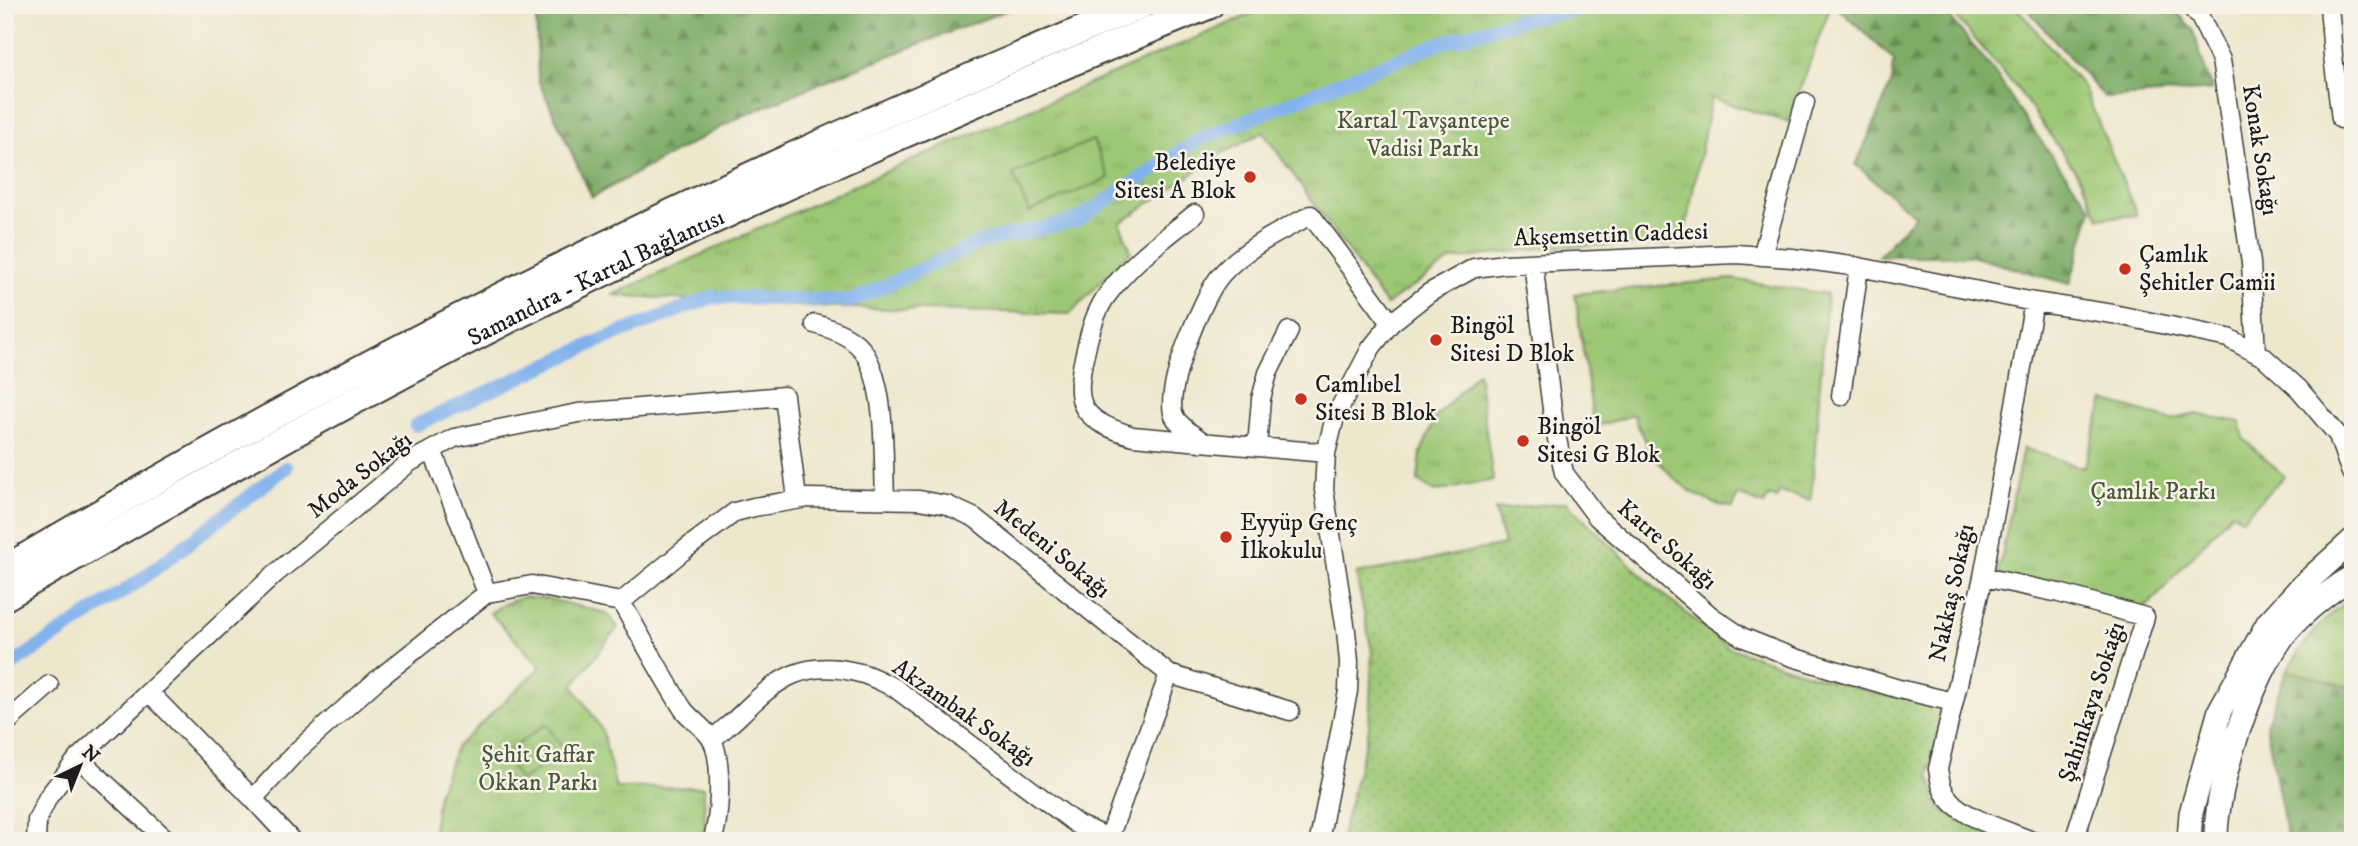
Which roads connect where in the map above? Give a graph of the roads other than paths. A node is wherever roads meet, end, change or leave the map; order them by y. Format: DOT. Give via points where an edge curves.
graph roads {
  1 [pos="1142,5"];
  2 [pos="1210,5"];
  3 [pos="2189,5"];
  4 [pos="2329,5"];
  5 [pos="1805,102"];
  6 [pos="2341,118"];
  7 [pos="1195,214"];
  8 [pos="1762,256"];
  9 [pos="1533,263"];
  10 [pos="1859,267"];
  11 [pos="2034,302"];
  12 [pos="1391,323"];
  13 [pos="815,324"];
  14 [pos="1289,331"];
  15 [pos="2256,353"];
  16 [pos="1841,396"];
  17 [pos="1205,442"];
  18 [pos="1257,447"];
  19 [pos="2347,448"];
  20 [pos="432,450"];
  21 [pos="1326,453"];
  22 [pos="2353,471"];
  23 [pos="797,499"];
  24 [pos="885,499"];
  25 [pos="2353,540"];
  26 [pos="5,569"];
  27 [pos="2353,576"];
  28 [pos="1983,577"];
  29 [pos="487,593"];
  30 [pos="5,597"];
  31 [pos="621,602"];
  32 [pos="1169,674"];
  33 [pos="48,685"];
  34 [pos="149,692"];
  35 [pos="1953,702"];
  36 [pos="1290,711"];
  37 [pos="5,724"];
  38 [pos="712,740"];
  39 [pos="78,758"];
  40 [pos="253,799"];
  41 [pos="1113,839"];
  42 [pos="36,841"];
  43 [pos="168,841"];
  44 [pos="292,841"];
  45 [pos="712,841"];
  46 [pos="1319,841"];
  47 [pos="2032,841"];
  48 [pos="2074,841"];
  49 [pos="2189,841"];
  50 [pos="2216,841"];
  1 -- 26 [label="highway, Samandıra - Kartal Bağlantısı" via="790,156 476,307 142,487"];
  2 -- 30 [label="highway, Samandıra - Kartal Bağlantısı" via="1050,70 790,186 522,314 312,424"];
  3 -- 15 [label="street, Konak Sokağı" via="2200,17 2221,61 2251,263"];
  4 -- 6 [label="street"];
  5 -- 8 [label="street"];
  7 -- 17 [label="street" via="1142,255 1105,296 1079,376 1080,398 1088,414 1106,428 1133,436"];
  8 -- 9 [label="street, Akşemsettin Caddesi"];
  8 -- 10 [label="street, Akşemsettin Caddesi"];
  9 -- 12 [label="street, Akşemsettin Caddesi" via="1474,268 1429,293"];
  9 -- 35 [label="street, Katre Sokağı" via="1564,472 1597,517 1711,616 1742,637 1792,657"];
  10 -- 11 [label="street, Akşemsettin Caddesi"];
  10 -- 16 [label="street"];
  11 -- 15 [label="street, Akşemsettin Caddesi" via="2228,338"];
  11 -- 28 [label="street, Nakkaş Sokağı"];
  12 -- 17 [label="street" via="1311,215 1259,244 1222,274 1205,298 1171,392 1174,415"];
  12 -- 21 [label="street, Akşemsettin Caddesi" via="1350,385"];
  13 -- 24 [label="street" via="850,339 865,354 880,394"];
  14 -- 18 [label="street" via="1268,373"];
  15 -- 19 [label="street, Akşemsettin Caddesi" via="2299,389"];
  17 -- 18 [label="street"];
  18 -- 21 [label="street"];
  19 -- 22 [label="main road"];
  20 -- 23 [label="street, Moda Sokağı" via="454,438 578,413 785,396"];
  20 -- 29 [label="street"];
  20 -- 34 [label="street, Moda Sokağı" via="410,462 275,574"];
  21 -- 46 [label="street, Akşemsettin Caddesi" via="1324,490 1349,662 1348,691"];
  23 -- 24 [label="street, Medeni Sokağı"];
  23 -- 31 [label="street, Medeni Sokağı" via="736,512"];
  24 -- 32 [label="street, Medeni Sokağı" via="947,505 975,518"];
  25 -- 49 [label="main road" via="2268,623 2220,710 2191,813"];
  27 -- 50 [label="main road" via="2299,618 2271,656 2243,715 2216,816"];
  28 -- 35 [label="street, Nakkaş Sokağı"];
  28 -- 48 [label="street, Şahinkaya Sokağı" via="2145,617"];
  29 -- 31 [label="street" via="532,585"];
  29 -- 40 [label="street" via="377,680 297,751"];
  31 -- 38 [label="street" via="685,711"];
  32 -- 36 [label="street"];
  32 -- 41 [label="street"];
  33 -- 37 [label="street"];
  34 -- 39 [label="street, Moda Sokağı"];
  34 -- 40 [label="street"];
  35 -- 47 [label="street, Nakkaş Sokağı" via="1938,769 1940,786 1962,811"];
  38 -- 41 [label="street, Akzambak Sokağı" via="782,679 825,667 861,673 895,688 1078,825"];
  38 -- 45 [label="street" via="719,793"];
  39 -- 42 [label="street, Moda Sokağı" via="48,797 37,820"];
  39 -- 43 [label="street"];
  40 -- 44 [label="street"];
}
